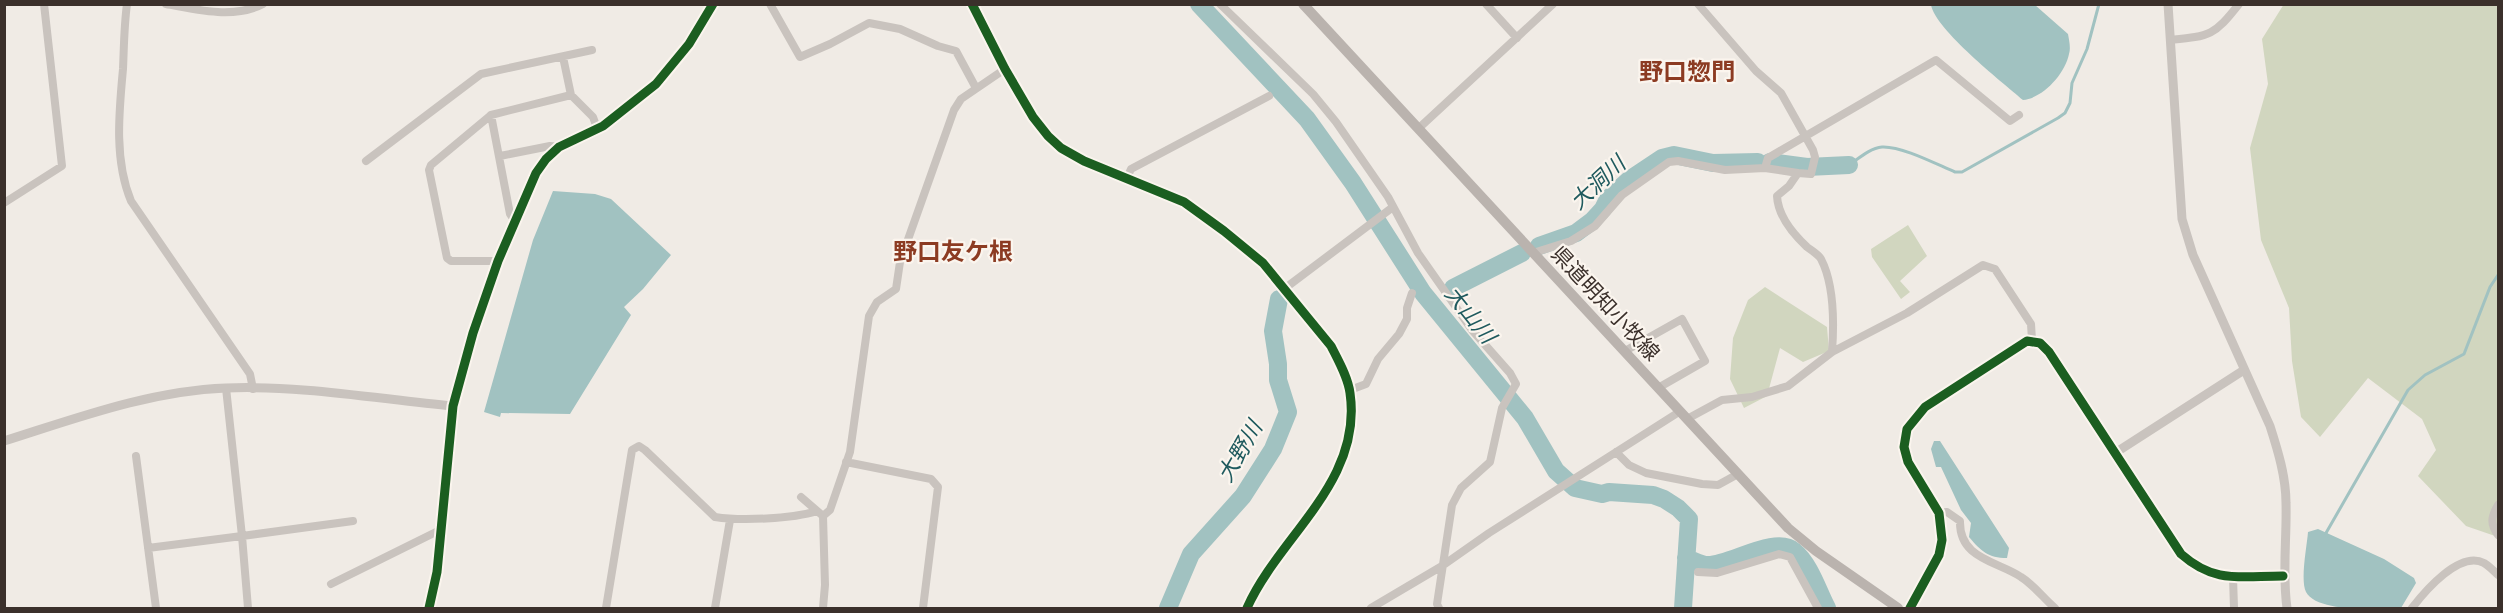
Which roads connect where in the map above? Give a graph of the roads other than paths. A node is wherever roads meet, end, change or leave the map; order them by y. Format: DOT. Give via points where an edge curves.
graph roads {
  1 [pos="44,4"];
  2 [pos="127,4"];
  3 [pos="166,4"];
  4 [pos="263,4"];
  5 [pos="713,4"];
  6 [pos="770,4"];
  7 [pos="972,4"];
  8 [pos="1220,4"];
  9 [pos="1303,4"];
  10 [pos="1486,4"];
  11 [pos="1553,4"];
  12 [pos="1698,4"];
  13 [pos="2169,4"];
  14 [pos="2239,4"];
  15 [pos="1517,38"];
  16 [pos="2170,40"];
  17 [pos="592,50"];
  18 [pos="562,57"];
  19 [pos="1005,69"];
  20 [pos="976,88"];
  21 [pos="571,95"];
  22 [pos="1269,96"];
  23 [pos="491,115"];
  24 [pos="2019,115"];
  25 [pos="597,128"];
  26 [pos="1419,128"];
  27 [pos="1806,137"];
  28 [pos="559,147"];
  29 [pos="500,156"];
  30 [pos="366,160"];
  31 [pos="1765,168"];
  32 [pos="1798,173"];
  33 [pos="1127,178"];
  34 [pos="4,203"];
  35 [pos="1390,208"];
  36 [pos="515,221"];
  37 [pos="1533,253"];
  38 [pos="498,261"];
  39 [pos="1284,289"];
  40 [pos="1412,294"];
  41 [pos="2032,340"];
  42 [pos="1625,351"];
  43 [pos="1832,352"];
  44 [pos="2244,370"];
  45 [pos="226,388"];
  46 [pos="253,388"];
  47 [pos="1658,388"];
  48 [pos="1350,390"];
  49 [pos="453,406"];
  50 [pos="1683,416"];
  51 [pos="4,441"];
  52 [pos="1616,452"];
  53 [pos="2115,453"];
  54 [pos="136,456"];
  55 [pos="846,462"];
  56 [pos="1738,474"];
  57 [pos="801,497"];
  58 [pos="2499,505"];
  59 [pos="1939,513"];
  60 [pos="820,514"];
  61 [pos="730,520"];
  62 [pos="353,521"];
  63 [pos="440,530"];
  64 [pos="2499,535"];
  65 [pos="242,536"];
  66 [pos="148,548"];
  67 [pos="1442,566"];
  68 [pos="1698,572"];
  69 [pos="2499,575"];
  70 [pos="2283,576"];
  71 [pos="2233,577"];
  72 [pos="331,584"];
  73 [pos="156,609"];
  74 [pos="248,609"];
  75 [pos="429,609"];
  76 [pos="606,609"];
  77 [pos="715,609"];
  78 [pos="823,609"];
  79 [pos="923,609"];
  80 [pos="1247,609"];
  81 [pos="1371,609"];
  82 [pos="1439,609"];
  83 [pos="1818,609"];
  84 [pos="1898,609"];
  85 [pos="1910,609"];
  86 [pos="2055,609"];
  87 [pos="2234,609"];
  88 [pos="2287,609"];
  89 [pos="2412,609"];
  1 -- 34 [label="street" via="62,166"];
  2 -- 46 [label="street" via="119,108 125,186 131,201 250,374"];
  3 -- 4 [label="street" via="233,13"];
  5 -- 25 [label="street" via="689,44 656,84"];
  6 -- 20 [label="street" via="800,57 868,23 888,26 956,51"];
  7 -- 19 [label="street"];
  8 -- 35 [label="street" via="1313,94 1379,181"];
  9 -- 26 [label="main road, 県道明知小牧線"];
  10 -- 15 [label="street"];
  11 -- 15 [label="street"];
  12 -- 27 [label="street" via="1756,71 1781,93"];
  13 -- 16 [label="street"];
  14 -- 16 [label="street" via="2222,27 2212,33"];
  15 -- 26 [label="street"];
  16 -- 44 [label="street" via="2182,219 2193,255"];
  17 -- 18 [label="street"];
  18 -- 21 [label="street"];
  18 -- 30 [label="street" via="481,74"];
  19 -- 20 [label="street"];
  19 -- 33 [label="street" via="1034,117 1061,148"];
  20 -- 55 [label="street" via="961,99 948,125 900,262 896,289 877,302 869,316"];
  21 -- 23 [label="street"];
  21 -- 25 [label="street" via="593,117"];
  22 -- 33 [label="street" via="1131,169"];
  23 -- 29 [label="street"];
  23 -- 38 [label="street" via="429,170 447,258"];
  24 -- 27 [label="street" via="2010,121 1936,60"];
  25 -- 28 [label="street"];
  26 -- 37 [label="main road, 県道明知小牧線"];
  27 -- 31 [label="street" via="1768,158"];
  27 -- 32 [label="street" via="1814,150 1813,167 1811,174"];
  28 -- 29 [label="street"];
  28 -- 36 [label="street" via="536,173"];
  29 -- 36 [label="street" via="510,214"];
  31 -- 32 [label="street"];
  31 -- 37 [label="street" via="1725,170 1669,162 1622,195 1595,226 1571,241"];
  32 -- 43 [label="street" via="1777,199 1793,234 1821,258 1832,306"];
  33 -- 39 [label="street" via="1184,202 1241,244"];
  35 -- 39 [label="street"];
  35 -- 67 [label="street" via="1472,330 1516,384 1503,404 1490,462 1461,488 1452,505"];
  36 -- 38 [label="street"];
  37 -- 42 [label="main road, 県道明知小牧線"];
  38 -- 49 [label="street"];
  39 -- 48 [label="street" via="1331,346"];
  40 -- 48 [label="street" via="1399,334 1378,359 1366,384"];
  41 -- 43 [label="street" via="2031,324 1995,269 1983,265 1907,313"];
  41 -- 53 [label="street" via="2049,352"];
  41 -- 59 [label="street" via="2021,343 1925,407 1907,429 1904,447 1908,462"];
  42 -- 47 [label="main road, 県道明知小牧線"];
  42 -- 47 [label="street" via="1682,319 1705,362"];
  43 -- 50 [label="street" via="1788,386 1752,397 1722,400"];
  44 -- 53 [label="street"];
  44 -- 70 [label="street" via="2279,454 2286,500"];
  45 -- 46 [label="street"];
  45 -- 51 [label="street" via="127,403"];
  45 -- 65 [label="street"];
  46 -- 49 [label="street"];
  47 -- 50 [label="main road, 県道明知小牧線"];
  48 -- 80 [label="street" via="1351,421 1337,474 1260,581"];
  49 -- 63 [label="street"];
  50 -- 52 [label="street"];
  50 -- 56 [label="main road, 県道明知小牧線"];
  52 -- 56 [label="street" via="1629,465 1646,473 1702,484 1718,485"];
  52 -- 67 [label="street"];
  53 -- 71 [label="street" via="2181,554 2211,574"];
  54 -- 66 [label="street"];
  55 -- 60 [label="street" via="830,510"];
  55 -- 79 [label="street" via="931,478 938,487"];
  56 -- 84 [label="main road, 県道明知小牧線" via="1788,528"];
  57 -- 60 [label="street"];
  58 -- 64 [label="street" via="2492,515 2493,529"];
  59 -- 85 [label="street" via="1939,555"];
  59 -- 86 [label="street" via="1947,512 1960,521 1960,531 1973,553 2021,577"];
  60 -- 61 [label="street"];
  60 -- 78 [label="street"];
  61 -- 76 [label="street" via="714,517 645,450 639,446 632,450"];
  61 -- 77 [label="street"];
  62 -- 65 [label="street"];
  63 -- 72 [label="street"];
  63 -- 75 [label="street"];
  65 -- 66 [label="street"];
  65 -- 74 [label="street"];
  66 -- 73 [label="street"];
  67 -- 81 [label="street"];
  67 -- 82 [label="street"];
  68 -- 83 [label="street" via="1717,573 1779,554 1790,557"];
  69 -- 89 [label="street" via="2482,562 2467,561 2454,566"];
  70 -- 71 [label="street"];
  70 -- 88 [label="street"];
  71 -- 87 [label="street"];
}
